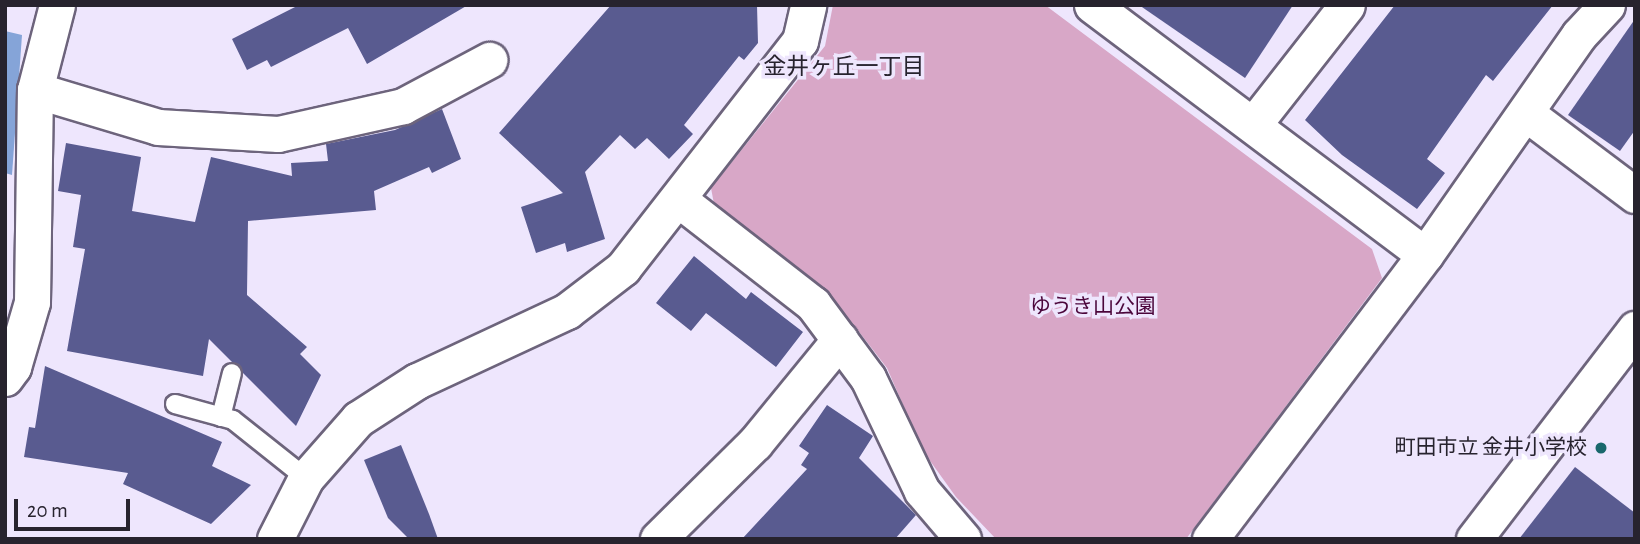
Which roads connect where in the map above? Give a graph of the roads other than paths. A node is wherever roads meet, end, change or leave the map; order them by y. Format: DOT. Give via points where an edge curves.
graph roads {
  1 [pos="57,5"];
  2 [pos="808,5"];
  3 [pos="1091,5"];
  4 [pos="1348,5"];
  5 [pos="1607,5"];
  6 [pos="489,60"];
  7 [pos="35,90"];
  8 [pos="1528,114"];
  9 [pos="1253,125"];
  10 [pos="1635,195"];
  11 [pos="678,199"];
  12 [pos="1425,255"];
  13 [pos="19,299"];
  14 [pos="1635,329"];
  15 [pos="840,339"];
  16 [pos="232,373"];
  17 [pos="5,378"];
  18 [pos="175,404"];
  19 [pos="221,417"];
  20 [pos="306,478"];
  21 [pos="956,537"];
  22 [pos="1214,537"];
  23 [pos="275,539"];
  24 [pos="657,539"];
  25 [pos="1474,539"];
  1 -- 7 [label="street"];
  2 -- 11 [label="street" via="800,41"];
  3 -- 9 [label="street"];
  4 -- 9 [label="street"];
  5 -- 8 [label="street" via="1579,35"];
  6 -- 7 [label="street" via="403,106 278,134 158,127"];
  7 -- 13 [label="street"];
  8 -- 10 [label="street"];
  8 -- 12 [label="street"];
  9 -- 12 [label="street"];
  11 -- 15 [label="street" via="813,304"];
  11 -- 20 [label="street" via="623,268 596,291 566,311 396,393 358,419"];
  12 -- 22 [label="street"];
  13 -- 17 [label="street" via="13,367"];
  14 -- 25 [label="street"];
  15 -- 21 [label="street" via="868,378 922,491"];
  15 -- 24 [label="street" via="755,443"];
  16 -- 19 [label="lane"];
  18 -- 19 [label="lane"];
  19 -- 20 [label="lane" via="233,420"];
  20 -- 23 [label="street"];
}
